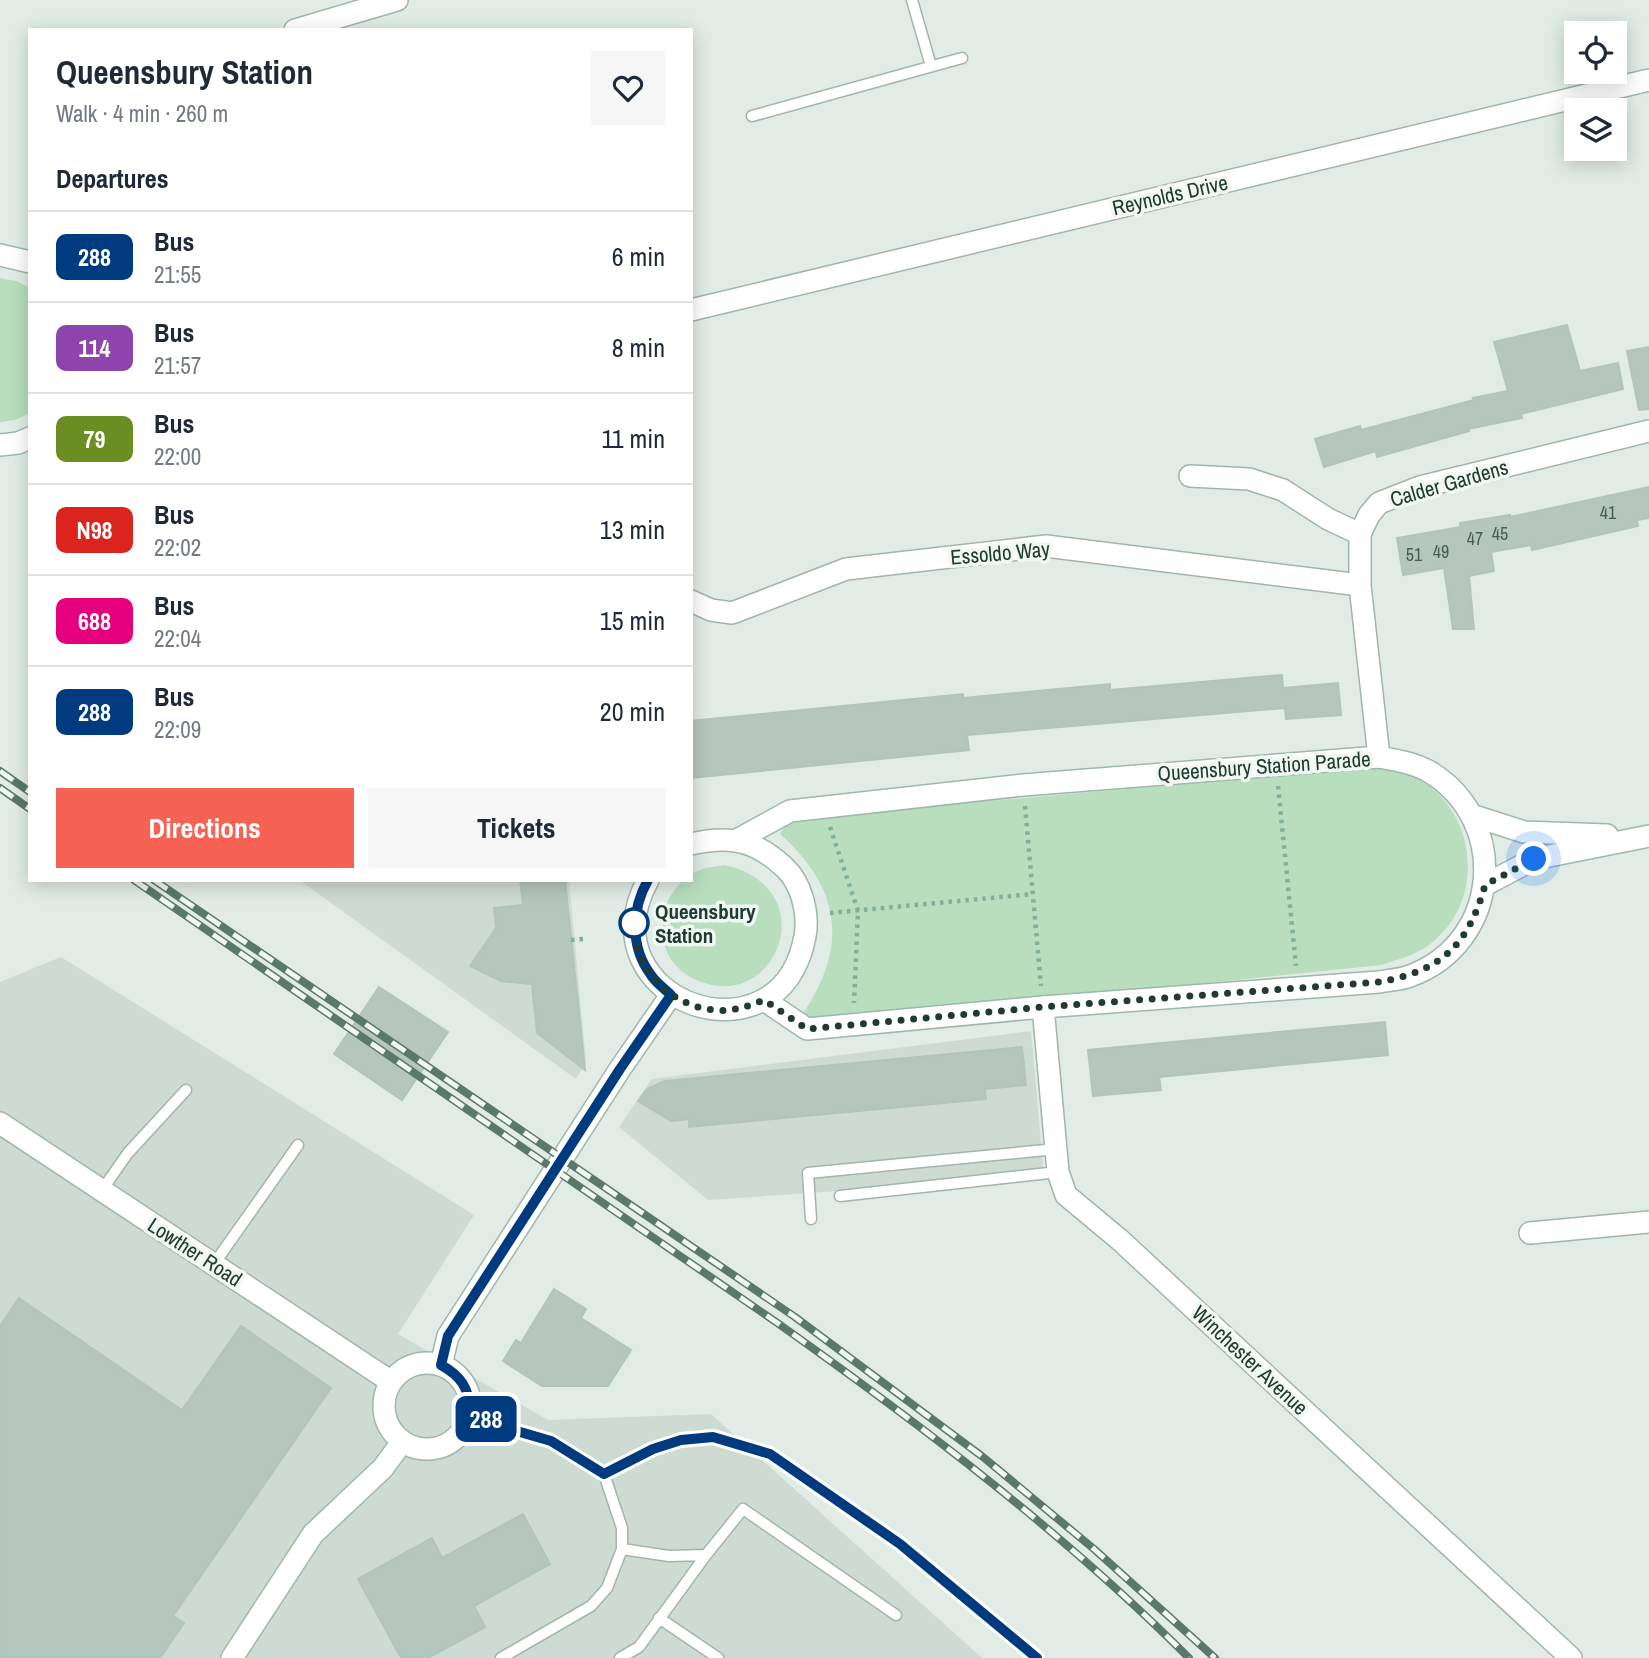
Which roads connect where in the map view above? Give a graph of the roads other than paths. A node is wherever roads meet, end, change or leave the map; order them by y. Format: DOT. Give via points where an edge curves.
graph roads {
  1 [pos="397,0"];
  2 [pos="912,0"];
  3 [pos="302,28"];
  4 [pos="962,58"];
  5 [pos="931,66"];
  6 [pos="1649,80"];
  7 [pos="752,116"];
  8 [pos="0,256"];
  9 [pos="28,260"];
  10 [pos="693,310"];
  11 [pos="1649,430"];
  12 [pos="28,439"];
  13 [pos="0,445"];
  14 [pos="1190,476"];
  15 [pos="1360,534"];
  16 [pos="1360,585"];
  17 [pos="693,602"];
  18 [pos="1379,757"];
  19 [pos="1471,815"];
  20 [pos="1645,836"];
  21 [pos="737,840"];
  22 [pos="693,843"];
  23 [pos="647,882"];
  24 [pos="1485,885"];
  25 [pos="671,995"];
  26 [pos="764,1000"];
  27 [pos="1043,1007"];
  28 [pos="186,1090"];
  29 [pos="0,1123"];
  30 [pos="298,1145"];
  31 [pos="1056,1149"];
  32 [pos="1058,1172"];
  33 [pos="102,1190"];
  34 [pos="840,1196"];
  35 [pos="811,1219"];
  36 [pos="1649,1222"];
  37 [pos="1531,1233"];
  38 [pos="214,1264"];
  39 [pos="441,1365"];
  40 [pos="390,1381"];
  41 [pos="470,1411"];
  42 [pos="402,1442"];
  43 [pos="604,1474"];
  44 [pos="622,1549"];
  45 [pos="706,1555"];
  46 [pos="896,1615"];
  47 [pos="659,1618"];
  48 [pos="232,1658"];
  49 [pos="501,1658"];
  50 [pos="620,1658"];
  51 [pos="718,1658"];
  52 [pos="1037,1658"];
  53 [pos="1571,1658"];
  1 -- 3 [label="street"];
  2 -- 5 [label="lane"];
  4 -- 5 [label="lane"];
  5 -- 7 [label="lane"];
  6 -- 10 [label="street, Reynolds Drive"];
  8 -- 9 [label="street"];
  11 -- 15 [label="street, Calder Gardens" via="1420,487 1379,503"];
  12 -- 13 [label="street"];
  14 -- 15 [label="street" via="1249,479 1283,490"];
  15 -- 16 [label="street"];
  16 -- 17 [label="street, Essoldo Way" via="1046,547 846,569 732,613"];
  16 -- 18 [label="street"];
  18 -- 19 [label="street, Queensbury Station Parade" via="1429,771 1450,787"];
  18 -- 21 [label="street, Queensbury Station Parade" via="1023,785 790,811"];
  19 -- 20 [label="street" via="1524,832"];
  19 -- 24 [label="street, Queensbury Station Parade" via="1479,829"];
  20 -- 24 [label="street" via="1534,859"];
  21 -- 22 [label="street" via="713,838"];
  21 -- 26 [label="street" via="765,850 788,870 802,896 807,925 802,954 787,980"];
  23 -- 25 [label="street" via="634,923 638,951 651,976"];
  24 -- 27 [label="street, Queensbury Station Parade" via="1476,915 1460,942 1437,962 1409,976"];
  25 -- 26 [label="street" via="717,1011"];
  25 -- 39 [label="street" via="448,1336"];
  26 -- 27 [label="street, Queensbury Station Parade" via="807,1029"];
  27 -- 31 [label="street, Winchester Avenue"];
  28 -- 33 [label="lane" via="128,1153"];
  29 -- 33 [label="street, Lowther Road"];
  30 -- 38 [label="lane"];
  31 -- 32 [label="street, Winchester Avenue"];
  31 -- 35 [label="lane" via="808,1173"];
  32 -- 34 [label="lane"];
  32 -- 53 [label="street, Winchester Avenue" via="1066,1195"];
  33 -- 38 [label="street, Lowther Road"];
  36 -- 37 [label="street"];
  38 -- 40 [label="street, Lowther Road"];
  39 -- 40 [label="street" via="430,1362 407,1367"];
  39 -- 41 [label="street" via="464,1383"];
  40 -- 42 [label="street" via="383,1408 385,1421"];
  41 -- 42 [label="street" via="457,1438 445,1446 430,1450"];
  41 -- 43 [label="lane" via="503,1427 551,1441"];
  42 -- 48 [label="street" via="383,1468 313,1534"];
  43 -- 44 [label="lane" via="622,1528"];
  43 -- 52 [label="lane" via="681,1440 713,1437 770,1454 900,1544"];
  44 -- 45 [label="lane" via="669,1556"];
  44 -- 49 [label="lane" via="607,1588 591,1606"];
  45 -- 46 [label="lane" via="743,1509"];
  45 -- 47 [label="lane"];
  47 -- 50 [label="lane" via="639,1647"];
  47 -- 51 [label="lane"];
}
